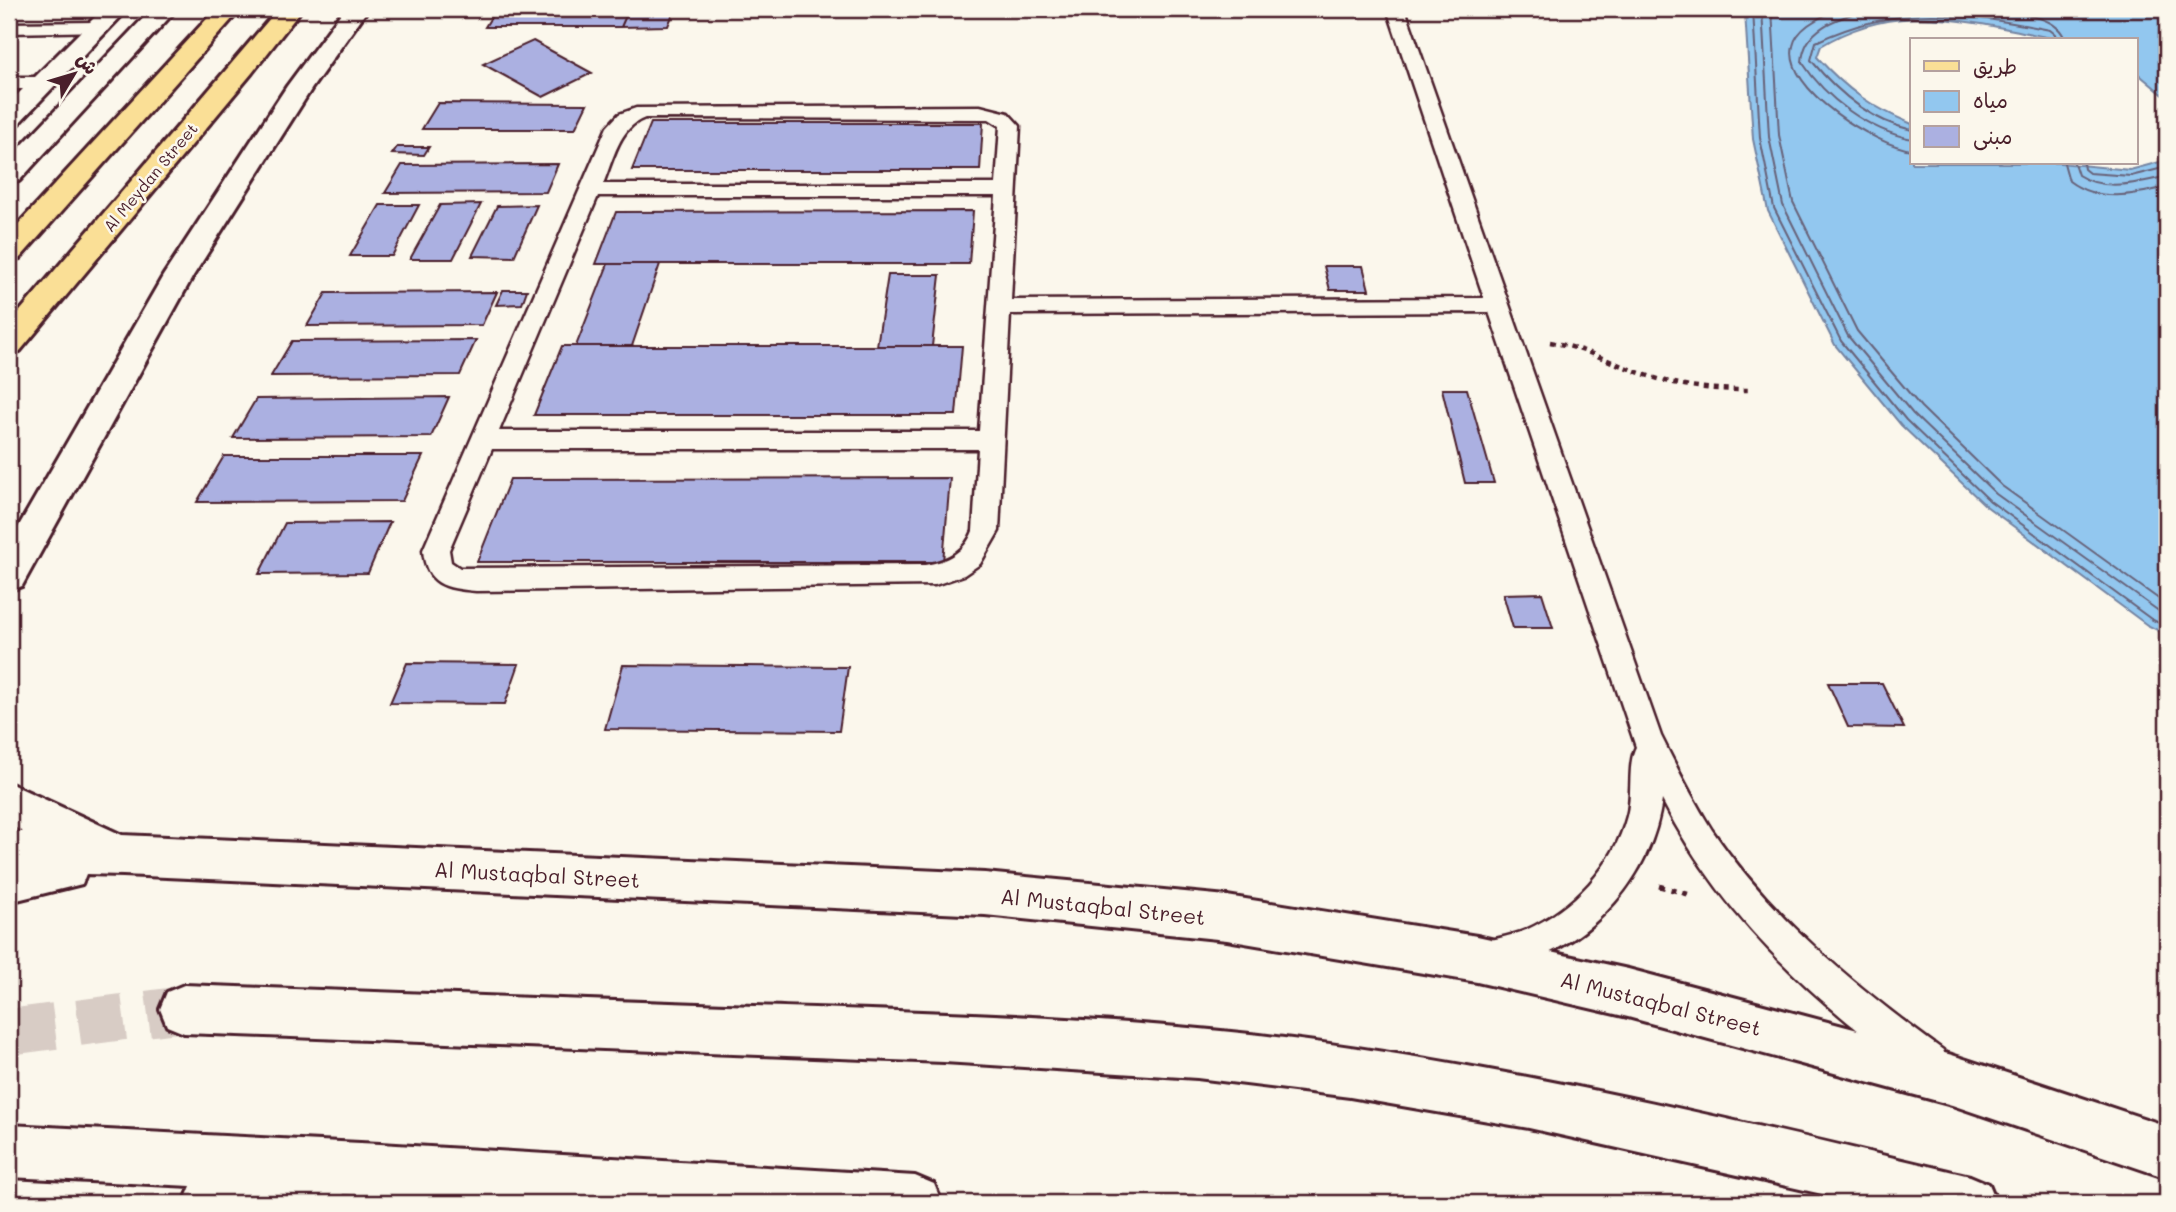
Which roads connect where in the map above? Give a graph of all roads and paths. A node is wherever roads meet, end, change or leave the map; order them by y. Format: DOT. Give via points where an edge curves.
graph roads {
  1 [pos="116,9"];
  2 [pos="164,9"];
  3 [pos="229,9"];
  4 [pos="290,9"];
  5 [pos="356,9"];
  6 [pos="1396,9"];
  7 [pos="98,27"];
  8 [pos="9,28"];
  9 [pos="9,83"];
  10 [pos="43,83"];
  11 [pos="9,118"];
  12 [pos="9,175"];
  13 [pos="590,190"];
  14 [pos="1006,190"];
  15 [pos="9,252"];
  16 [pos="1497,305"];
  17 [pos="1000,307"];
  18 [pos="1510,343"];
  19 [pos="9,344"];
  20 [pos="1748,390"];
  21 [pos="485,440"];
  22 [pos="990,440"];
  23 [pos="10,578"];
  24 [pos="1646,736"];
  25 [pos="9,802"];
  26 [pos="9,852"];
  27 [pos="123,855"];
  28 [pos="9,881"];
  29 [pos="1476,959"];
  30 [pos="184,1009"];
  31 [pos="1952,1080"];
  32 [pos="9,1151"];
  33 [pos="2167,1152"];
  34 [pos="380,1170"];
  35 [pos="211,1203"];
  36 [pos="915,1203"];
  37 [pos="1970,1203"];
  1 -- 7 [label="main road"];
  2 -- 12 [label="main road"];
  3 -- 15 [label="main road"];
  4 -- 19 [label="main road, Al Meydan Street"];
  5 -- 23 [label="main road" via="300,86 178,276"];
  6 -- 16 [label="lane"];
  7 -- 8 [label="lane"];
  7 -- 10 [label="main road"];
  9 -- 10 [label="lane"];
  10 -- 11 [label="main road"];
  13 -- 14 [label="lane"];
  13 -- 14 [label="lane" via="620,122 643,112 989,112 1003,117 1010,126"];
  13 -- 21 [label="lane"];
  14 -- 17 [label="lane"];
  16 -- 17 [label="lane"];
  16 -- 18 [label="lane"];
  17 -- 22 [label="lane"];
  18 -- 20 [label="path" via="1553,342 1685,385"];
  18 -- 24 [label="lane"];
  21 -- 22 [label="lane"];
  21 -- 22 [label="lane" via="436,550 438,567 454,578 939,574 966,561 983,542"];
  24 -- 29 [label="lane" via="1650,783 1642,829 1621,872 1584,911 1536,942"];
  24 -- 31 [label="lane" via="1702,842 1744,897 1803,960 1872,1022"];
  25 -- 27 [label="main road"];
  26 -- 27 [label="main road, Al Mustaqbal Street"];
  27 -- 28 [label="main road"];
  27 -- 29 [label="main road, Al Mustaqbal Street" via="985,894 1227,918"];
  29 -- 31 [label="main road, Al Mustaqbal Street" via="1668,1003"];
  30 -- 37 [label="main road" via="993,1038 1263,1060 1541,1104"];
  31 -- 33 [label="main road, Al Mustaqbal Street"];
  32 -- 34 [label="main road"];
  34 -- 35 [label="main road"];
  34 -- 36 [label="main road"];
}
